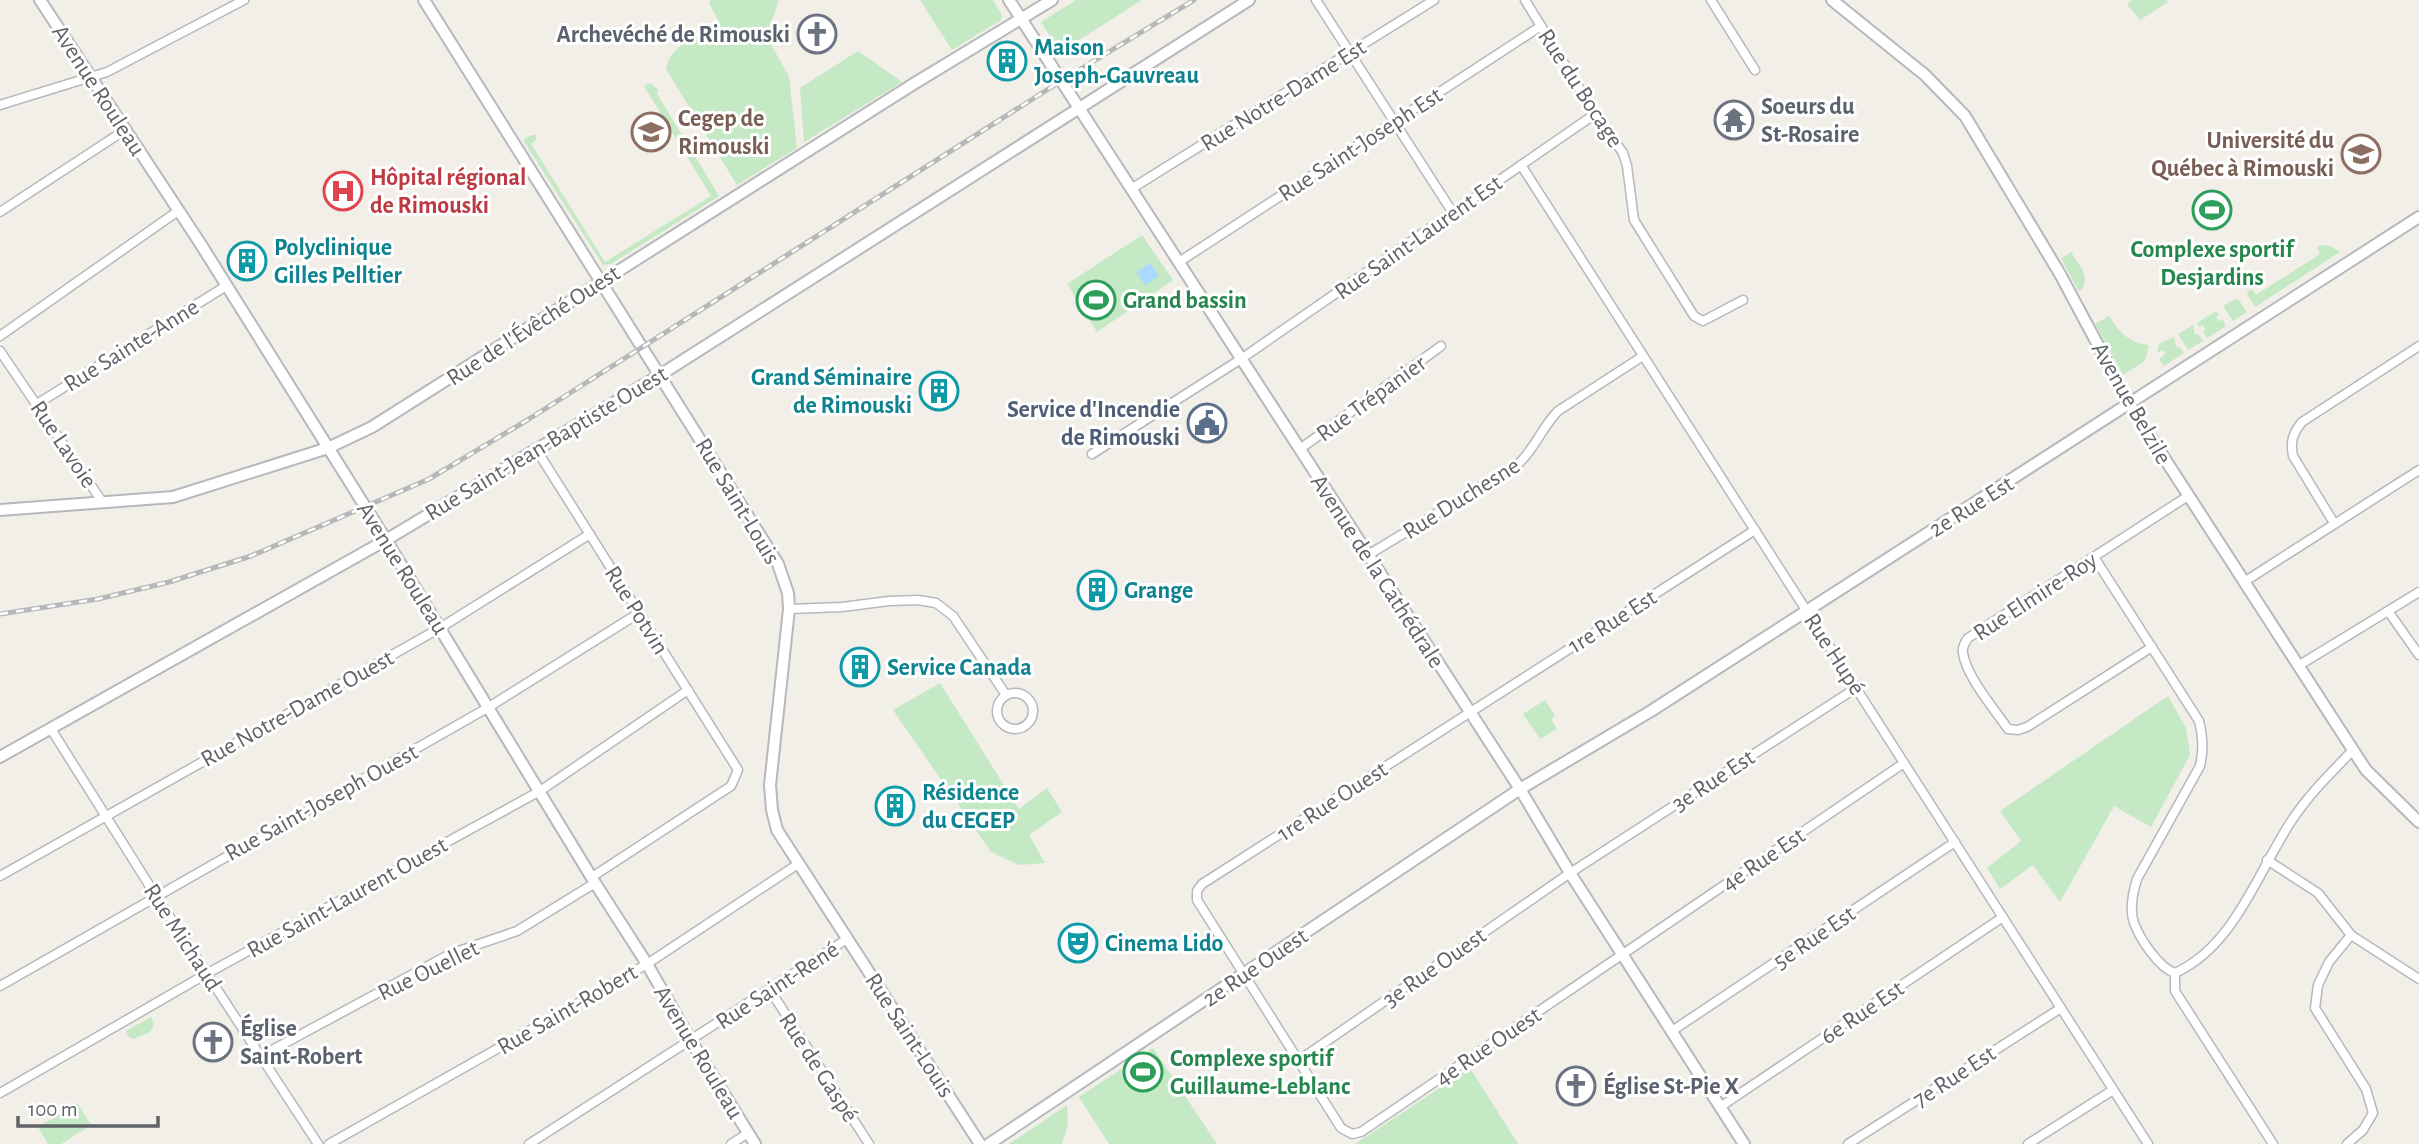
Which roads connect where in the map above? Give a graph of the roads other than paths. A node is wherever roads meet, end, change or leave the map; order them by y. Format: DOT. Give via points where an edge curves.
graph roads {
  1 [pos="40,0"];
  2 [pos="244,0"];
  3 [pos="424,0"];
  4 [pos="1009,0"];
  5 [pos="1052,0"];
  6 [pos="1249,0"];
  7 [pos="1316,0"];
  8 [pos="1434,0"];
  9 [pos="1525,0"];
  10 [pos="1711,0"];
  11 [pos="1832,0"];
  12 [pos="1021,18"];
  13 [pos="1541,26"];
  14 [pos="1350,53"];
  15 [pos="1755,70"];
  16 [pos="91,78"];
  17 [pos="0,105"];
  18 [pos="1079,109"];
  19 [pos="1595,114"];
  20 [pos="1395,122"];
  21 [pos="125,130"];
  22 [pos="1521,165"];
  23 [pos="1131,189"];
  24 [pos="178,211"];
  25 [pos="0,212"];
  26 [pos="1452,213"];
  27 [pos="2419,217"];
  28 [pos="1179,261"];
  29 [pos="600,283"];
  30 [pos="226,286"];
  31 [pos="1743,300"];
  32 [pos="0,336"];
  33 [pos="1441,346"];
  34 [pos="2419,346"];
  35 [pos="0,351"];
  36 [pos="1643,356"];
  37 [pos="1241,359"];
  38 [pos="660,375"];
  39 [pos="37,404"];
  40 [pos="2130,405"];
  41 [pos="328,448"];
  42 [pos="536,449"];
  43 [pos="1300,449"];
  44 [pos="1092,454"];
  45 [pos="2419,470"];
  46 [pos="2188,496"];
  47 [pos="103,503"];
  48 [pos="0,510"];
  49 [pos="2334,523"];
  50 [pos="1755,530"];
  51 [pos="590,534"];
  52 [pos="386,540"];
  53 [pos="1368,555"];
  54 [pos="2094,557"];
  55 [pos="2244,582"];
  56 [pos="2419,592"];
  57 [pos="789,609"];
  58 [pos="1807,611"];
  59 [pos="2388,611"];
  60 [pos="639,613"];
  61 [pos="440,628"];
  62 [pos="2152,648"];
  63 [pos="2419,655"];
  64 [pos="2298,666"];
  65 [pos="1856,688"];
  66 [pos="688,690"];
  67 [pos="1006,695"];
  68 [pos="489,708"];
  69 [pos="1469,712"];
  70 [pos="51,729"];
  71 [pos="2353,750"];
  72 [pos="0,757"];
  73 [pos="1904,763"];
  74 [pos="738,770"];
  75 [pos="1520,789"];
  76 [pos="540,791"];
  77 [pos="105,816"];
  78 [pos="2419,822"];
  79 [pos="1955,842"];
  80 [pos="2267,860"];
  81 [pos="798,864"];
  82 [pos="1570,873"];
  83 [pos="0,876"];
  84 [pos="593,880"];
  85 [pos="156,896"];
  86 [pos="2003,917"];
  87 [pos="2351,935"];
  88 [pos="847,939"];
  89 [pos="1623,955"];
  90 [pos="647,964"];
  91 [pos="208,973"];
  92 [pos="2175,974"];
  93 [pos="1244,975"];
  94 [pos="2419,979"];
  95 [pos="0,986"];
  96 [pos="770,990"];
  97 [pos="2061,1008"];
  98 [pos="1672,1031"];
  99 [pos="691,1041"];
  100 [pos="261,1056"];
  101 [pos="1298,1061"];
  102 [pos="2113,1090"];
  103 [pos="0,1093"];
  104 [pos="1720,1107"];
  105 [pos="748,1133"];
  106 [pos="318,1144"];
  107 [pos="329,1144"];
  108 [pos="529,1144"];
  109 [pos="731,1144"];
  110 [pos="755,1144"];
  111 [pos="869,1144"];
  112 [pos="981,1144"];
  113 [pos="989,1144"];
  114 [pos="1744,1144"];
  115 [pos="1847,1144"];
  116 [pos="2028,1144"];
  117 [pos="2148,1144"];
  118 [pos="2273,1144"];
  119 [pos="2347,1144"];
  1 -- 16 [label="street, Avenue Rouleau"];
  2 -- 16 [label="street"];
  3 -- 29 [label="street, Rue Saint-Louis"];
  4 -- 12 [label="street, Avenue de la Cathédrale"];
  5 -- 12 [label="street, Rue de l'Évêché Ouest"];
  6 -- 18 [label="street, Rue Saint-Jean-Baptiste Ouest"];
  7 -- 14 [label="street"];
  8 -- 14 [label="street, Rue Notre-Dame Est"];
  9 -- 13 [label="street, Rue du Bocage"];
  10 -- 15 [label="street"];
  11 -- 40 [label="street, Avenue Belzile" via="1925,75 1965,116 2060,274"];
  12 -- 18 [label="street, Avenue de la Cathédrale"];
  12 -- 29 [label="street, Rue de l'Évêché Ouest"];
  13 -- 19 [label="street, Rue du Bocage"];
  13 -- 20 [label="street, Rue Saint-Joseph Est"];
  14 -- 20 [label="street"];
  14 -- 23 [label="street, Rue Notre-Dame Est"];
  16 -- 17 [label="street"];
  16 -- 21 [label="street, Avenue Rouleau"];
  18 -- 23 [label="street, Avenue de la Cathédrale"];
  18 -- 38 [label="street, Rue Saint-Jean-Baptiste Ouest"];
  19 -- 22 [label="street, Rue Saint-Laurent Est"];
  19 -- 31 [label="street, Rue du Bocage" via="1628,166 1634,220 1694,316 1703,321"];
  20 -- 26 [label="street"];
  20 -- 28 [label="street, Rue Saint-Joseph Est"];
  21 -- 24 [label="street, Avenue Rouleau"];
  21 -- 25 [label="street"];
  22 -- 26 [label="street, Rue Saint-Laurent Est"];
  22 -- 36 [label="street, Rue Hupé"];
  23 -- 28 [label="street, Avenue de la Cathédrale"];
  24 -- 30 [label="street, Avenue Rouleau"];
  24 -- 32 [label="street"];
  26 -- 37 [label="street, Rue Saint-Laurent Est"];
  27 -- 40 [label="street, 2e Rue Est"];
  28 -- 37 [label="street, Avenue de la Cathédrale"];
  29 -- 38 [label="street, Rue Saint-Louis"];
  29 -- 41 [label="street, Rue de l'Évêché Ouest" via="372,427"];
  30 -- 39 [label="street, Rue Sainte-Anne"];
  30 -- 41 [label="street, Avenue Rouleau"];
  33 -- 43 [label="street, Rue Trépanier"];
  34 -- 49 [label="street" via="2295,430 2290,444 2293,456"];
  35 -- 39 [label="street, Rue Lavoie"];
  36 -- 50 [label="street, Rue Hupé"];
  36 -- 53 [label="street, Rue Duchesne" via="1558,411 1518,464"];
  37 -- 43 [label="street, Avenue de la Cathédrale"];
  37 -- 44 [label="street"];
  38 -- 42 [label="street, Rue Saint-Jean-Baptiste Ouest"];
  38 -- 57 [label="street, Rue Saint-Louis" via="778,564"];
  39 -- 47 [label="street, Rue Lavoie"];
  40 -- 46 [label="street, Avenue Belzile"];
  40 -- 58 [label="street, 2e Rue Est"];
  41 -- 47 [label="street, Rue de l'Évêché Ouest" via="173,497"];
  41 -- 52 [label="street, Avenue Rouleau"];
  42 -- 51 [label="street, Rue Potvin"];
  42 -- 52 [label="street, Rue Saint-Jean-Baptiste Ouest"];
  43 -- 53 [label="street, Avenue de la Cathédrale"];
  45 -- 49 [label="street"];
  46 -- 54 [label="street, Rue Elmire-Roy"];
  46 -- 55 [label="street, Avenue Belzile"];
  47 -- 48 [label="street, Rue de l'Évêché Ouest"];
  49 -- 55 [label="street"];
  50 -- 58 [label="street, Rue Hupé"];
  50 -- 69 [label="street, 1re Rue Est"];
  51 -- 60 [label="street, Rue Potvin"];
  51 -- 61 [label="street, Rue Notre-Dame Ouest"];
  52 -- 61 [label="street, Avenue Rouleau"];
  52 -- 70 [label="street, Rue Saint-Jean-Baptiste Ouest"];
  53 -- 69 [label="street, Avenue de la Cathédrale"];
  54 -- 62 [label="street"];
  54 -- 62 [label="street, Rue Elmire-Roy" via="1968,638 1963,654 1979,688 2008,729 2018,730"];
  55 -- 64 [label="street, Avenue Belzile"];
  56 -- 59 [label="street"];
  57 -- 67 [label="street" via="918,600 936,604 953,616"];
  57 -- 81 [label="street, Rue Saint-Louis" via="770,785 777,830"];
  58 -- 65 [label="street, Rue Hupé"];
  58 -- 75 [label="street, 2e Rue Est"];
  59 -- 63 [label="street"];
  59 -- 64 [label="street"];
  60 -- 66 [label="street, Rue Potvin"];
  60 -- 68 [label="street, Rue Saint-Joseph Ouest"];
  61 -- 68 [label="street, Avenue Rouleau"];
  61 -- 77 [label="street, Rue Notre-Dame Ouest"];
  62 -- 92 [label="street" via="2199,721 2203,737 2200,766 2137,879 2133,898 2134,923 2156,959"];
  64 -- 71 [label="street, Avenue Belzile"];
  65 -- 73 [label="street, Rue Hupé"];
  65 -- 82 [label="street, 3e Rue Est"];
  66 -- 74 [label="street, Rue Potvin"];
  66 -- 76 [label="street, Rue Saint-Laurent Ouest"];
  67 -- 67 [label="street" via="997,709 999,720 1008,727 1024,726 1033,710 1028,699 1018,693"];
  68 -- 76 [label="street, Avenue Rouleau"];
  68 -- 85 [label="street, Rue Saint-Joseph Ouest"];
  69 -- 75 [label="street, Avenue de la Cathédrale"];
  69 -- 93 [label="street, 1re Rue Ouest" via="1202,884 1197,900"];
  70 -- 72 [label="street, Rue Saint-Jean-Baptiste Ouest"];
  70 -- 77 [label="street, Rue Michaud"];
  71 -- 78 [label="street, Avenue Belzile" via="2366,770"];
  71 -- 80 [label="street" via="2306,801"];
  73 -- 79 [label="street, Rue Hupé"];
  73 -- 89 [label="street, 4e Rue Est"];
  74 -- 84 [label="street, Rue Ouellet" via="731,786"];
  75 -- 82 [label="street, Avenue de la Cathédrale"];
  75 -- 93 [label="street, 2e Rue Ouest"];
  76 -- 84 [label="street, Avenue Rouleau"];
  76 -- 91 [label="street, Rue Saint-Laurent Ouest"];
  77 -- 83 [label="street, Rue Notre-Dame Ouest"];
  77 -- 85 [label="street, Rue Michaud"];
  79 -- 86 [label="street, Rue Hupé"];
  79 -- 98 [label="street, 5e Rue Est"];
  80 -- 87 [label="street" via="2318,893"];
  80 -- 92 [label="street" via="2235,919 2207,953"];
  81 -- 88 [label="street, Rue Saint-Louis"];
  81 -- 90 [label="street, Rue Saint-Robert"];
  82 -- 89 [label="street, Avenue de la Cathédrale"];
  82 -- 101 [label="street, 3e Rue Ouest"];
  84 -- 90 [label="street, Avenue Rouleau"];
  84 -- 100 [label="street, Rue Ouellet" via="517,931 450,954"];
  85 -- 91 [label="street, Rue Michaud"];
  85 -- 95 [label="street, Rue Saint-Joseph Ouest"];
  86 -- 97 [label="street, Rue Hupé"];
  86 -- 104 [label="street, 6e Rue Est"];
  87 -- 94 [label="street"];
  87 -- 119 [label="street" via="2329,962 2318,985 2315,1008 2366,1089 2373,1113 2364,1130"];
  88 -- 96 [label="street, Rue Saint-René"];
  88 -- 112 [label="street, Rue Saint-Louis"];
  89 -- 98 [label="street, Avenue de la Cathédrale"];
  89 -- 101 [label="street, 4e Rue Ouest" via="1361,1132 1352,1134 1341,1128"];
  90 -- 99 [label="street, Avenue Rouleau"];
  90 -- 107 [label="street, Rue Saint-Robert"];
  91 -- 100 [label="street, Rue Michaud"];
  91 -- 103 [label="street, Rue Saint-Laurent Ouest"];
  92 -- 118 [label="street" via="2175,991"];
  93 -- 101 [label="street"];
  93 -- 113 [label="street, 2e Rue Ouest"];
  96 -- 99 [label="street, Rue Saint-René"];
  96 -- 111 [label="street, Rue de Gaspé"];
  97 -- 102 [label="street, Rue Hupé"];
  97 -- 115 [label="street, 7e Rue Est"];
  98 -- 104 [label="street, Avenue de la Cathédrale"];
  99 -- 105 [label="street, Avenue Rouleau"];
  99 -- 108 [label="street, Rue Saint-René"];
  100 -- 106 [label="street, Rue Michaud"];
  102 -- 116 [label="street"];
  102 -- 117 [label="street, Rue Hupé"];
  104 -- 114 [label="street, Avenue de la Cathédrale"];
  105 -- 109 [label="street"];
  105 -- 110 [label="street, Avenue Rouleau"];
}
